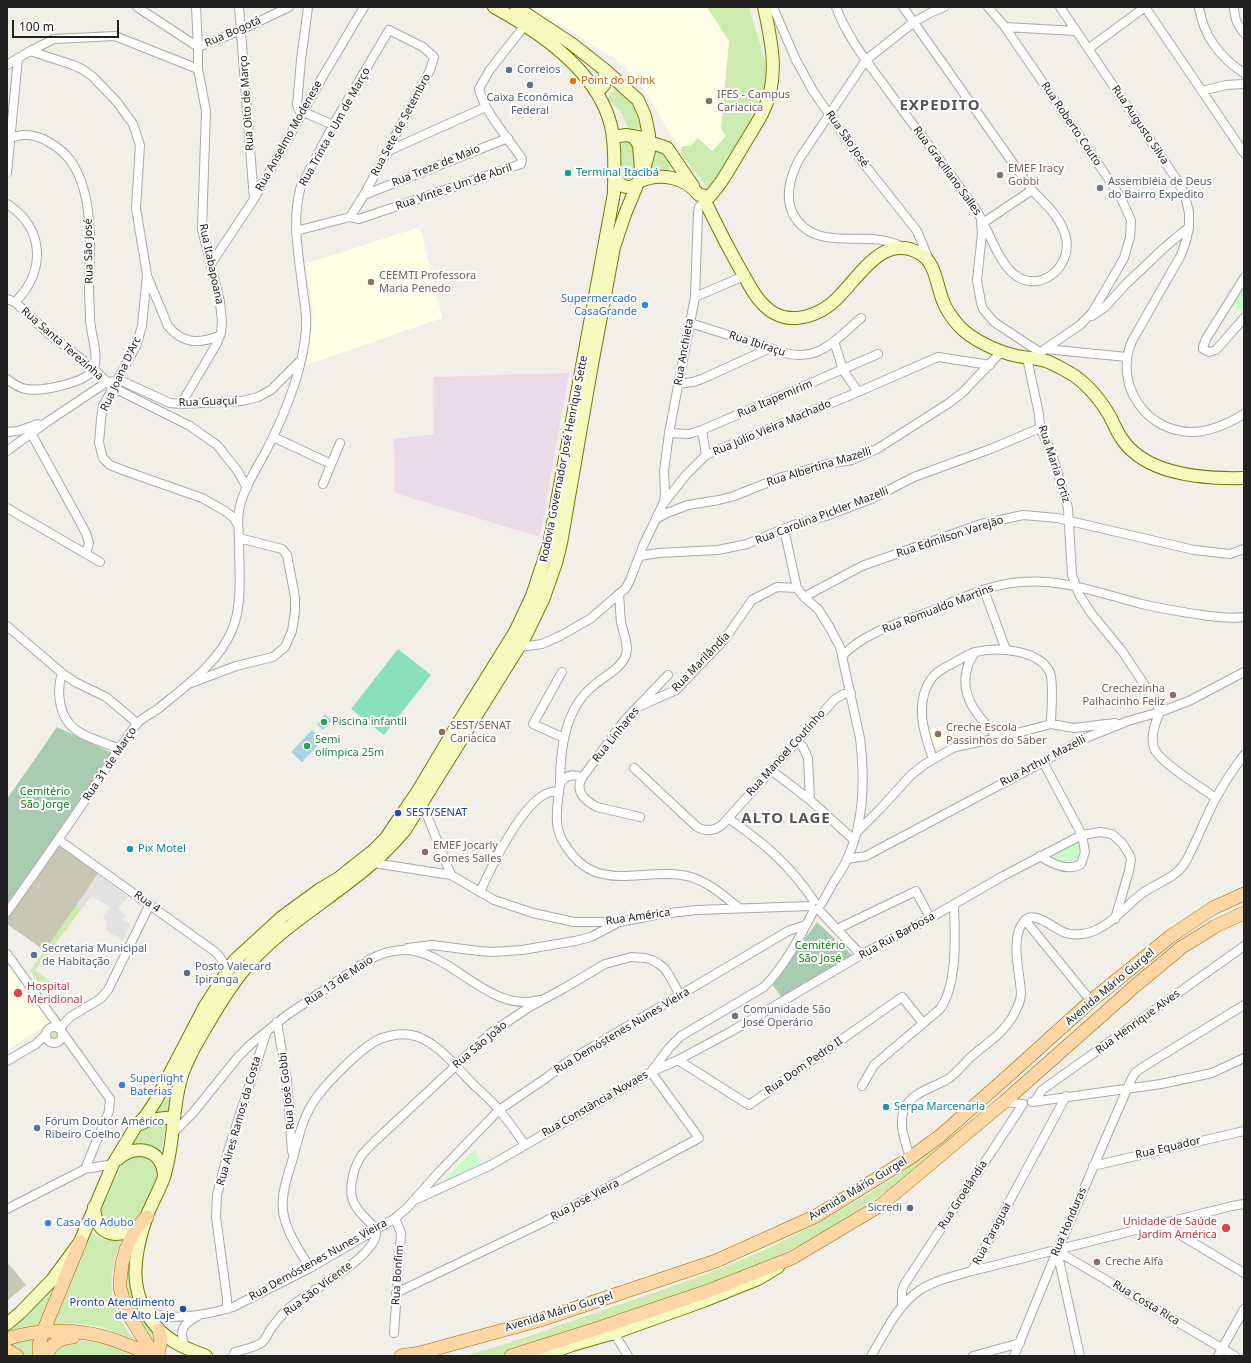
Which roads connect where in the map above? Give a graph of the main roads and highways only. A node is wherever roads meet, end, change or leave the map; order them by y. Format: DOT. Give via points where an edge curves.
graph roads {
  1 [pos="494,7"];
  2 [pos="516,7"];
  3 [pos="764,7"];
  4 [pos="605,70"];
  5 [pos="597,92"];
  6 [pos="645,116"];
  7 [pos="633,136"];
  8 [pos="613,137"];
  9 [pos="649,142"];
  10 [pos="667,148"];
  11 [pos="674,159"];
  12 [pos="614,173"];
  13 [pos="667,178"];
  14 [pos="640,179"];
  15 [pos="702,198"];
  16 [pos="1244,478"];
  17 [pos="1244,894"];
  18 [pos="1244,912"];
  19 [pos="228,970"];
  20 [pos="220,1005"];
  21 [pos="174,1117"];
  22 [pos="136,1126"];
  23 [pos="113,1164"];
  24 [pos="164,1176"];
  25 [pos="94,1207"];
  26 [pos="147,1217"];
  27 [pos="136,1228"];
  28 [pos="80,1242"];
  29 [pos="792,1258"];
  30 [pos="7,1324"];
  31 [pos="159,1330"];
  32 [pos="43,1332"];
  33 [pos="7,1339"];
  34 [pos="170,1339"];
  35 [pos="115,1340"];
  36 [pos="7,1350"];
  37 [pos="17,1356"];
  38 [pos="39,1356"];
  39 [pos="46,1356"];
  40 [pos="157,1356"];
  41 [pos="206,1356"];
  42 [pos="401,1356"];
  43 [pos="511,1356"];
  44 [pos="542,1356"];
  1 -- 5 [label="main road, Rodovia Governador José Henrique Sette" via="525,25 565,56"];
  2 -- 4 [label="main road" via="561,36"];
  3 -- 15 [label="main road" via="773,53 768,100 719,187"];
  4 -- 5 [label="main road" via="604,85"];
  4 -- 6 [label="main road" via="638,100"];
  5 -- 8 [label="main road, Rodovia Governador José Henrique Sette" via="608,116"];
  6 -- 9 [label="main road, Rodovia Governador José Henrique Sette"];
  6 -- 10 [label="main road"];
  7 -- 8 [label="main road"];
  7 -- 9 [label="main road"];
  7 -- 14 [label="main road" via="639,148"];
  8 -- 12 [label="main road, Rodovia Governador José Henrique Sette"];
  9 -- 10 [label="main road"];
  9 -- 14 [label="main road, Rodovia Governador José Henrique Sette" via="648,159"];
  10 -- 11 [label="main road"];
  11 -- 13 [label="main road"];
  11 -- 15 [label="main road"];
  12 -- 14 [label="main road" via="624,187 629,188"];
  12 -- 19 [label="main road, Rodovia Governador José Henrique Sette" via="614,194 549,545 530,602 515,632 416,794 386,838 339,878 282,917"];
  13 -- 14 [label="main road"];
  13 -- 15 [label="main road" via="684,181"];
  14 -- 20 [label="main road, Rodovia Governador José Henrique Sette" via="614,246 560,549 543,600 519,647 405,830 374,863 276,937 250,962"];
  15 -- 16 [label="main road" via="744,276 756,296 769,310 788,318 817,313 831,304 866,266 881,254 902,247 918,252 932,265 946,308 959,326 984,344 1001,352 1038,355 1067,371 1087,386 1108,412 1121,438 1144,460 1197,476"];
  17 -- 42 [label="main road, Avenida Mário Gurgel" via="1213,908 1171,936 1091,1001 945,1131 910,1158 816,1216 716,1261 540,1320"];
  18 -- 29 [label="main road, Avenida Mário Gurgel" via="1182,947 881,1205"];
  19 -- 20 [label="main road" via="231,982"];
  19 -- 22 [label="main road, Rodovia Governador José Henrique Sette" via="155,1102"];
  20 -- 21 [label="main road" via="192,1050 180,1081"];
  21 -- 22 [label="main road" via="149,1120"];
  21 -- 24 [label="main road"];
  22 -- 23 [label="main road, Rodovia Governador José Henrique Sette"];
  23 -- 24 [label="main road" via="128,1152 148,1151 159,1160"];
  23 -- 25 [label="main road"];
  24 -- 26 [label="main road"];
  25 -- 27 [label="main road" via="98,1224 108,1233 120,1234"];
  25 -- 28 [label="main road"];
  26 -- 27 [label="main road"];
  26 -- 31 [label="main road" via="138,1248 137,1288 144,1307"];
  27 -- 40 [label="main road" via="122,1264 120,1288 127,1312"];
  28 -- 30 [label="main road" via="52,1280"];
  28 -- 32 [label="main road"];
  29 -- 43 [label="main road, Avenida Mário Gurgel" via="700,1293"];
  29 -- 44 [label="main road, Avenida Mário Gurgel" via="758,1279 706,1300"];
  31 -- 34 [label="main road"];
  31 -- 40 [label="main road" via="161,1342"];
  32 -- 33 [label="main road"];
  32 -- 35 [label="main road" via="81,1332"];
  32 -- 38 [label="main road"];
  34 -- 40 [label="main road"];
  34 -- 41 [label="main road"];
  35 -- 39 [label="main road" via="72,1336 63,1338 55,1342"];
  35 -- 40 [label="main road"];
  36 -- 37 [label="main road"];
}
